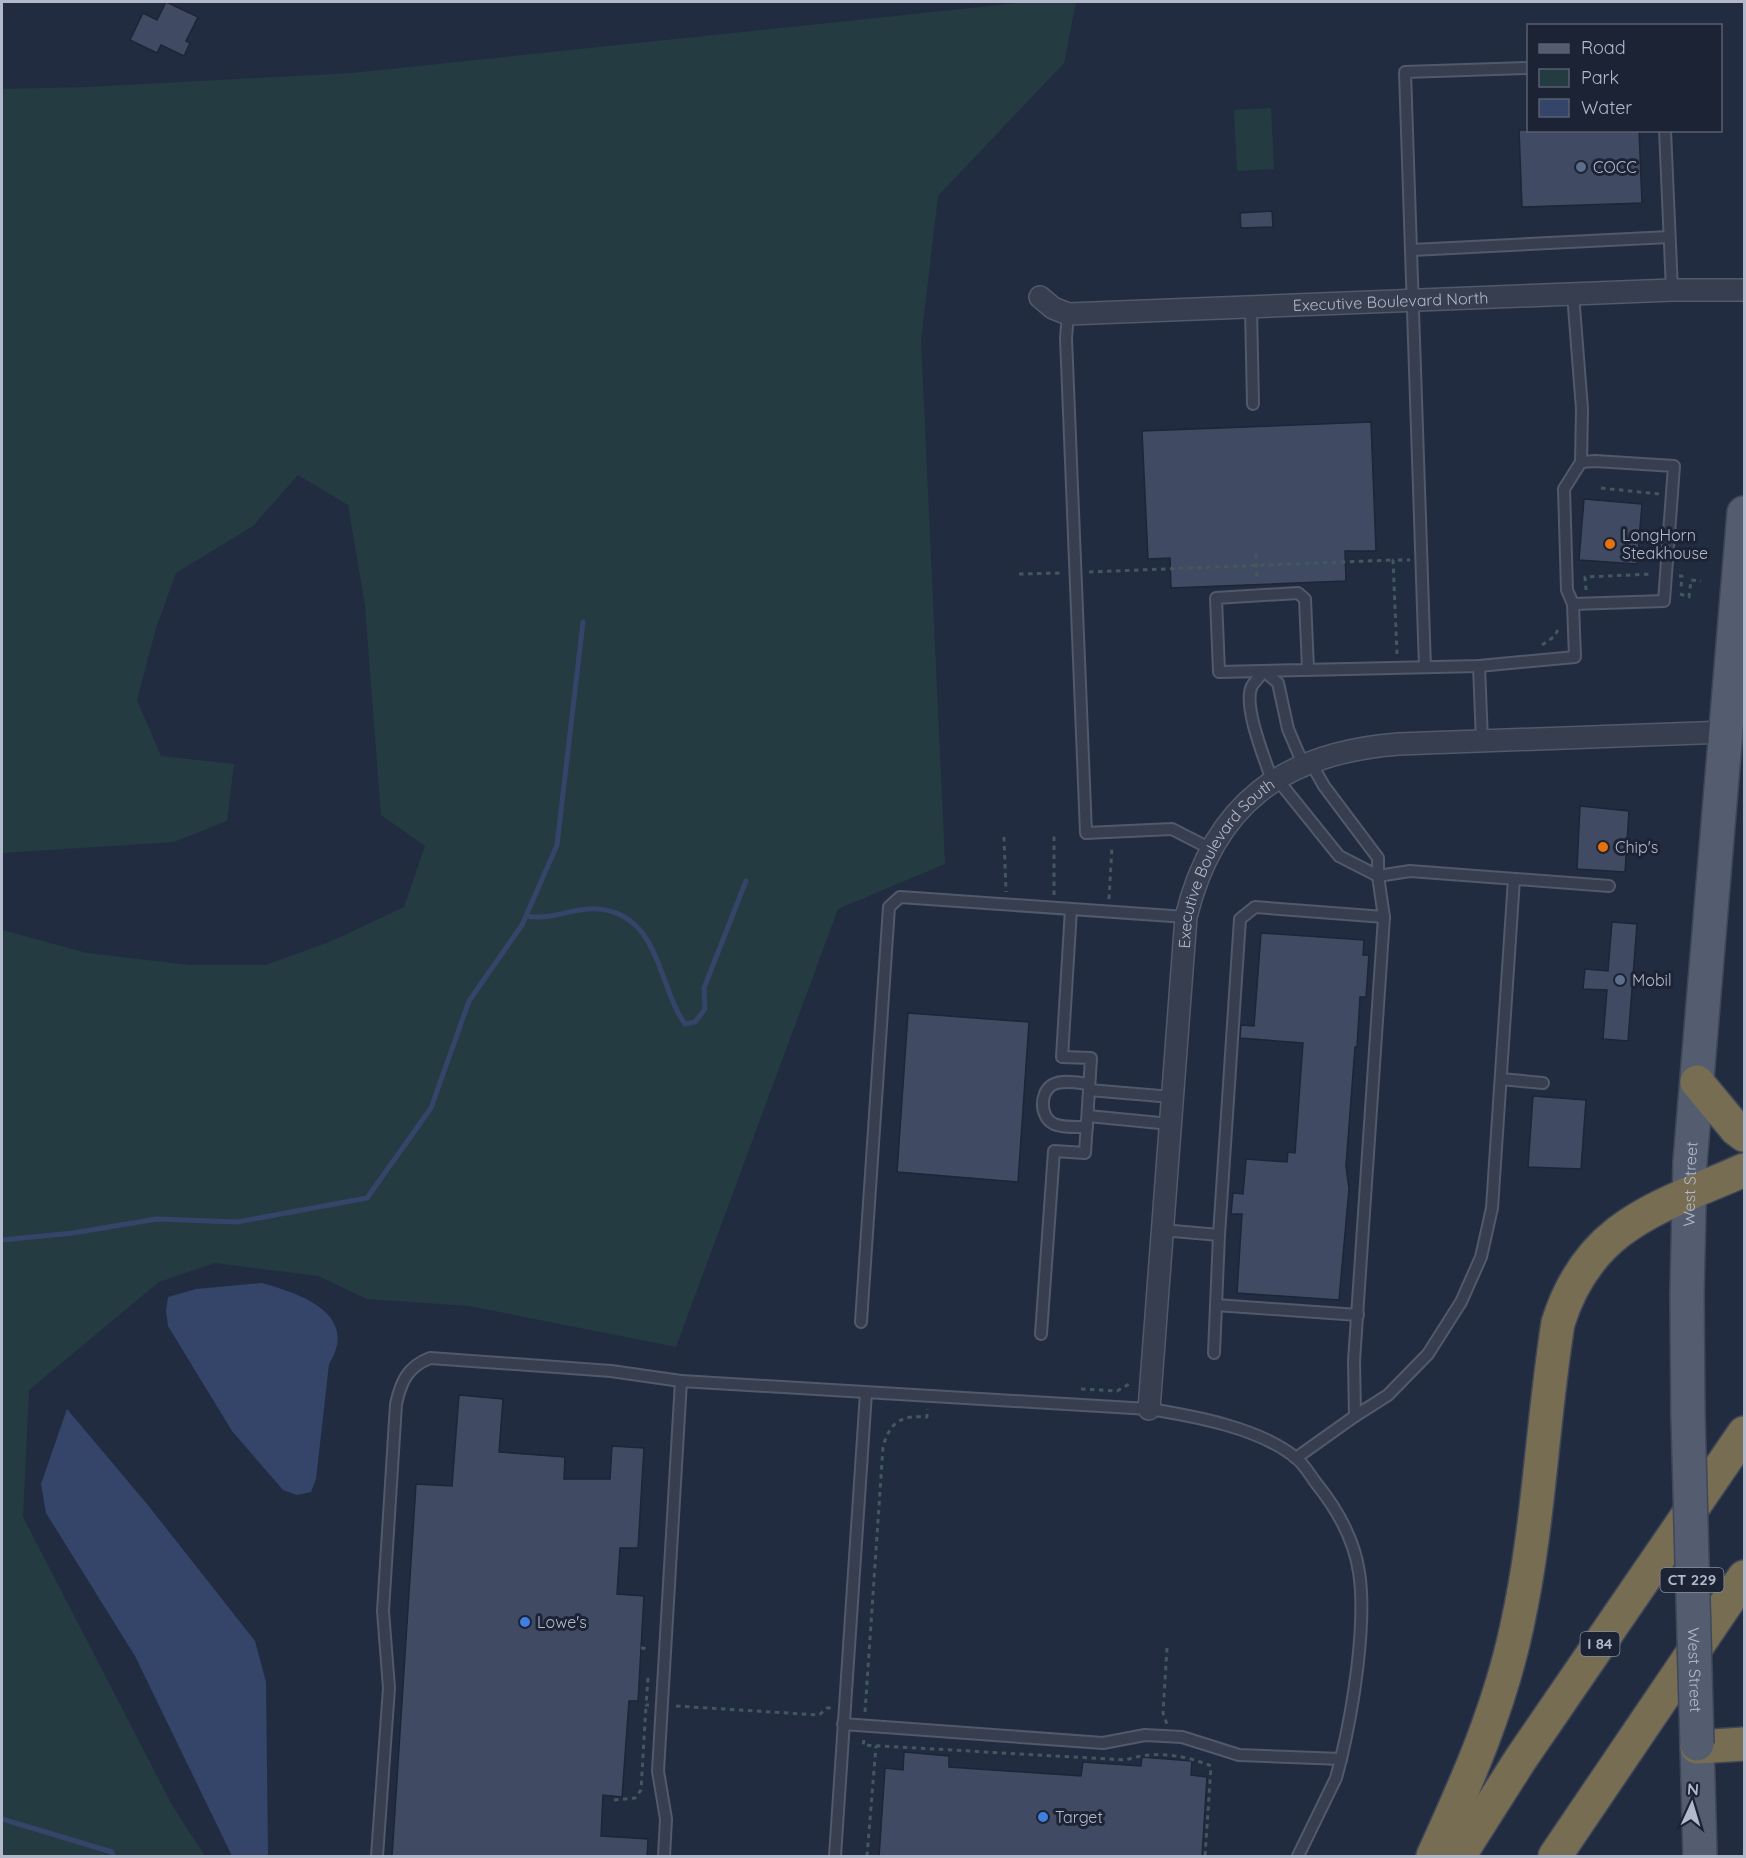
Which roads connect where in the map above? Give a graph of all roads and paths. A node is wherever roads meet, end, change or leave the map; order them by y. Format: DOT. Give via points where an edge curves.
graph roads {
  1 [pos="1527,68"];
  2 [pos="1665,132"];
  3 [pos="1669,237"];
  4 [pos="1412,250"];
  5 [pos="1672,290"];
  6 [pos="1744,290"];
  7 [pos="1573,294"];
  8 [pos="1040,297"];
  9 [pos="1413,300"];
  10 [pos="1251,308"];
  11 [pos="1068,314"];
  12 [pos="1252,404"];
  13 [pos="1581,462"];
  14 [pos="1601,488"];
  15 [pos="1659,505"];
  16 [pos="1744,513"];
  17 [pos="1256,554"];
  18 [pos="1421,559"];
  19 [pos="1393,560"];
  20 [pos="1256,566"];
  21 [pos="1075,572"];
  22 [pos="1019,574"];
  23 [pos="1653,574"];
  24 [pos="1257,595"];
  25 [pos="1573,604"];
  26 [pos="1586,604"];
  27 [pos="1574,623"];
  28 [pos="1541,645"];
  29 [pos="1479,666"];
  30 [pos="1425,667"];
  31 [pos="1308,669"];
  32 [pos="1397,669"];
  33 [pos="1264,671"];
  34 [pos="1726,732"];
  35 [pos="1482,741"];
  36 [pos="1306,762"];
  37 [pos="1275,781"];
  38 [pos="1111,832"];
  39 [pos="1054,834"];
  40 [pos="1004,837"];
  41 [pos="1211,849"];
  42 [pos="1378,876"];
  43 [pos="1514,879"];
  44 [pos="1609,886"];
  45 [pos="1005,905"];
  46 [pos="1053,908"];
  47 [pos="1071,909"];
  48 [pos="1107,911"];
  49 [pos="1186,917"];
  50 [pos="1384,917"];
  51 [pos="1501,1079"];
  52 [pos="1697,1082"];
  53 [pos="1543,1083"];
  54 [pos="1089,1087"];
  55 [pos="1172,1097"];
  56 [pos="1087,1122"];
  57 [pos="1170,1124"];
  58 [pos="1744,1135"];
  59 [pos="1744,1170"];
  60 [pos="1689,1195"];
  61 [pos="1162,1230"];
  62 [pos="1219,1234"];
  63 [pos="1216,1305"];
  64 [pos="1358,1315"];
  65 [pos="861,1322"];
  66 [pos="1041,1334"];
  67 [pos="1214,1353"];
  68 [pos="681,1381"];
  69 [pos="1133,1381"];
  70 [pos="1070,1389"];
  71 [pos="866,1393"];
  72 [pos="928,1397"];
  73 [pos="1149,1409"];
  74 [pos="1355,1416"];
  75 [pos="1744,1433"];
  76 [pos="1296,1458"];
  77 [pos="1744,1576"];
  78 [pos="641,1648"];
  79 [pos="1167,1648"];
  80 [pos="649,1660"];
  81 [pos="648,1671"];
  82 [pos="646,1705"];
  83 [pos="662,1705"];
  84 [pos="844,1708"];
  85 [pos="866,1710"];
  86 [pos="843,1724"];
  87 [pos="865,1725"];
  88 [pos="1166,1736"];
  89 [pos="1744,1744"];
  90 [pos="1697,1745"];
  91 [pos="876,1746"];
  92 [pos="1165,1757"];
  93 [pos="1341,1759"];
  94 [pos="614,1800"];
  95 [pos="377,1857"];
  96 [pos="664,1857"];
  97 [pos="835,1857"];
  98 [pos="867,1857"];
  99 [pos="1205,1857"];
  100 [pos="1298,1857"];
  101 [pos="1433,1857"];
  102 [pos="1459,1857"];
  103 [pos="1555,1857"];
  104 [pos="1700,1857"];
  1 -- 4 [label="lane" via="1405,72"];
  2 -- 3 [label="lane"];
  3 -- 4 [label="lane"];
  3 -- 5 [label="lane"];
  4 -- 9 [label="lane"];
  5 -- 6 [label="street, Executive Boulevard North"];
  5 -- 7 [label="street, Executive Boulevard North"];
  7 -- 9 [label="street, Executive Boulevard North"];
  7 -- 13 [label="lane" via="1582,409"];
  8 -- 11 [label="street"];
  9 -- 10 [label="street, Executive Boulevard North"];
  9 -- 18 [label="lane"];
  10 -- 11 [label="street, Executive Boulevard North"];
  10 -- 12 [label="lane"];
  11 -- 21 [label="lane"];
  13 -- 25 [label="lane" via="1564,489 1567,590"];
  13 -- 26 [label="lane" via="1674,466 1664,601"];
  14 -- 15 [label="path" via="1660,494"];
  16 -- 34 [label="main road, West Street / CT 229"];
  17 -- 20 [label="path"];
  18 -- 19 [label="path"];
  18 -- 30 [label="lane"];
  19 -- 20 [label="path"];
  19 -- 32 [label="path"];
  20 -- 21 [label="path"];
  20 -- 24 [label="path"];
  21 -- 22 [label="path"];
  21 -- 38 [label="lane" via="1086,833"];
  23 -- 26 [label="path" via="1585,576"];
  24 -- 31 [label="lane" via="1298,593 1305,600"];
  24 -- 33 [label="lane" via="1216,598 1219,672"];
  25 -- 26 [label="lane"];
  25 -- 27 [label="lane"];
  27 -- 28 [label="path" via="1560,624 1555,636"];
  27 -- 29 [label="lane" via="1575,657"];
  29 -- 30 [label="lane"];
  29 -- 35 [label="lane"];
  30 -- 32 [label="lane"];
  31 -- 32 [label="lane"];
  31 -- 33 [label="lane"];
  33 -- 36 [label="lane" via="1278,683 1288,729"];
  33 -- 37 [label="lane" via="1251,688 1251,702 1255,727"];
  34 -- 35 [label="street, Executive Boulevard South"];
  34 -- 52 [label="main road, West Street / CT 229"];
  35 -- 36 [label="street, Executive Boulevard South" via="1372,746"];
  36 -- 37 [label="street, Executive Boulevard South"];
  36 -- 42 [label="lane" via="1378,858"];
  37 -- 41 [label="street, Executive Boulevard South" via="1240,810"];
  37 -- 42 [label="lane" via="1339,856"];
  38 -- 41 [label="lane" via="1172,830"];
  38 -- 48 [label="path"];
  39 -- 46 [label="path"];
  40 -- 45 [label="path"];
  41 -- 49 [label="street, Executive Boulevard South"];
  42 -- 43 [label="lane" via="1410,871"];
  42 -- 50 [label="lane"];
  43 -- 44 [label="lane"];
  43 -- 51 [label="lane"];
  45 -- 46 [label="lane"];
  45 -- 65 [label="lane" via="900,897 889,907"];
  46 -- 47 [label="lane"];
  47 -- 48 [label="lane"];
  47 -- 54 [label="lane" via="1062,1057 1091,1058"];
  48 -- 49 [label="lane"];
  49 -- 55 [label="street, Executive Boulevard South"];
  50 -- 62 [label="lane" via="1255,907 1240,919"];
  50 -- 64 [label="lane"];
  51 -- 53 [label="lane"];
  51 -- 74 [label="lane" via="1492,1208 1481,1257 1461,1302 1428,1354 1388,1395"];
  52 -- 58 [label="highway"];
  52 -- 60 [label="main road, West Street / CT 229"];
  54 -- 55 [label="lane"];
  54 -- 56 [label="lane"];
  54 -- 56 [label="lane" via="1053,1084 1045,1092 1043,1102 1048,1121 1058,1125"];
  55 -- 57 [label="street, Executive Boulevard South"];
  56 -- 57 [label="lane"];
  56 -- 66 [label="lane" via="1085,1153 1054,1151"];
  57 -- 61 [label="street, Executive Boulevard South"];
  59 -- 60 [label="highway"];
  60 -- 90 [label="main road, West Street / CT 229, bridge" via="1688,1416"];
  60 -- 101 [label="highway" via="1641,1216 1602,1244 1584,1264 1563,1305 1518,1626 1485,1737"];
  61 -- 62 [label="lane"];
  61 -- 73 [label="street, Executive Boulevard South"];
  62 -- 63 [label="lane"];
  63 -- 64 [label="lane"];
  63 -- 67 [label="lane"];
  64 -- 74 [label="lane"];
  68 -- 71 [label="lane"];
  68 -- 83 [label="lane"];
  68 -- 95 [label="lane" via="611,1371 430,1358 408,1372 400,1385 394,1427 383,1611 389,1688"];
  69 -- 70 [label="path" via="1117,1391"];
  71 -- 72 [label="lane"];
  71 -- 84 [label="lane"];
  72 -- 73 [label="lane"];
  72 -- 85 [label="path" via="927,1417 899,1418 883,1446"];
  73 -- 76 [label="lane" via="1198,1417 1266,1440"];
  74 -- 76 [label="lane"];
  75 -- 102 [label="highway, I 84" via="1520,1760"];
  76 -- 93 [label="lane" via="1334,1506 1352,1543 1360,1574 1355,1676"];
  77 -- 103 [label="highway"];
  78 -- 80 [label="path" via="650,1649"];
  79 -- 88 [label="path" via="1163,1713 1167,1719"];
  81 -- 82 [label="path"];
  82 -- 83 [label="path"];
  82 -- 94 [label="path" via="641,1790 635,1798"];
  83 -- 84 [label="path" via="819,1716 827,1708"];
  83 -- 96 [label="lane" via="658,1771 666,1819"];
  84 -- 85 [label="path"];
  84 -- 86 [label="lane"];
  85 -- 87 [label="path"];
  86 -- 87 [label="lane"];
  86 -- 97 [label="lane"];
  87 -- 88 [label="lane" via="1103,1743 1145,1735"];
  87 -- 91 [label="path" via="863,1745"];
  88 -- 92 [label="path"];
  88 -- 93 [label="lane" via="1182,1737 1239,1755"];
  89 -- 90 [label="highway"];
  90 -- 104 [label="main road, West Street / CT 229"];
  91 -- 92 [label="path" via="1126,1760 1142,1755"];
  91 -- 98 [label="path"];
  92 -- 99 [label="path" via="1191,1757 1211,1766"];
  93 -- 100 [label="lane" via="1336,1778"];
}
